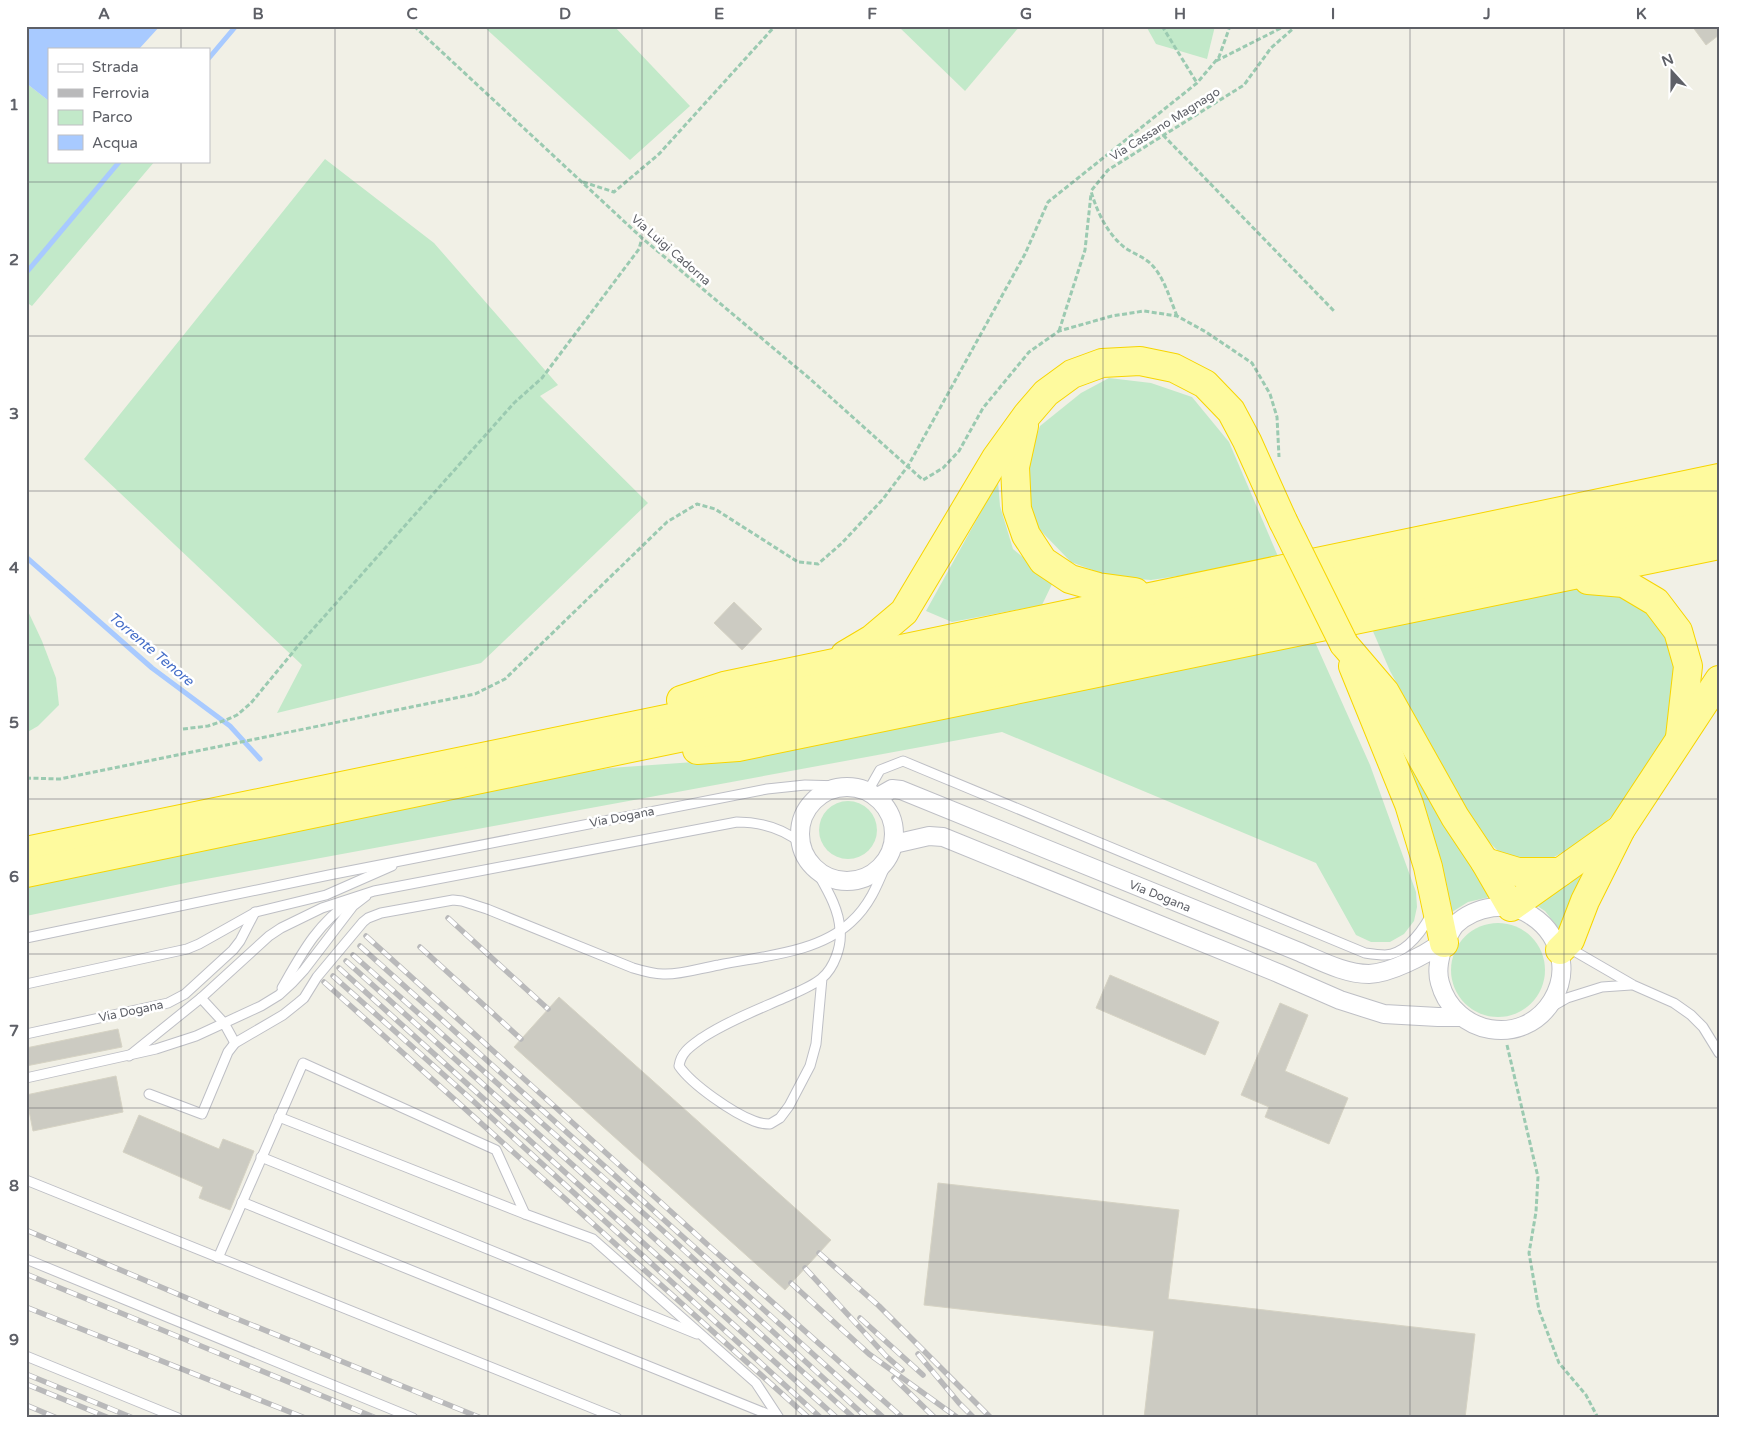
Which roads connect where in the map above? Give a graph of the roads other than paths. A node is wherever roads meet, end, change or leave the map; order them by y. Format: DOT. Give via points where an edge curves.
graph roads {
  1 [pos="1027,415"];
  2 [pos="1719,478"];
  3 [pos="1719,502"];
  4 [pos="1719,523"];
  5 [pos="1719,545"];
  6 [pos="1157,595"];
  7 [pos="1450,599"];
  8 [pos="1344,644"];
  9 [pos="832,664"];
  10 [pos="1719,680"];
  11 [pos="1680,737"];
  12 [pos="573,749"];
  13 [pos="842,786"];
  14 [pos="873,794"];
  15 [pos="148,816"];
  16 [pos="191,817"];
  17 [pos="1621,828"];
  18 [pos="801,843"];
  19 [pos="891,850"];
  20 [pos="26,851"];
  21 [pos="403,860"];
  22 [pos="1486,862"];
  23 [pos="816,870"];
  24 [pos="1560,872"];
  25 [pos="26,873"];
  26 [pos="374,891"];
  27 [pos="1436,906"];
  28 [pos="1511,907"];
  29 [pos="256,912"];
  30 [pos="840,930"];
  31 [pos="26,938"];
  32 [pos="1441,944"];
  33 [pos="1560,950"];
  34 [pos="1387,955"];
  35 [pos="822,978"];
  36 [pos="26,984"];
  37 [pos="1633,985"];
  38 [pos="279,995"];
  39 [pos="201,998"];
  40 [pos="1546,1010"];
  41 [pos="1461,1017"];
  42 [pos="224,1023"];
  43 [pos="26,1034"];
  44 [pos="235,1043"];
  45 [pos="1719,1053"];
  46 [pos="129,1056"];
  47 [pos="26,1078"];
  48 [pos="149,1094"];
  49 [pos="279,1117"];
  50 [pos="261,1157"];
  51 [pos="26,1180"];
  52 [pos="242,1202"];
  53 [pos="525,1214"];
  54 [pos="218,1258"];
  55 [pos="26,1259"];
  56 [pos="703,1336"];
  57 [pos="26,1356"];
  58 [pos="178,1418"];
  59 [pos="413,1418"];
  60 [pos="617,1418"];
  61 [pos="778,1418"];
  1 -- 6 [label="highway" via="1015,467 1017,509 1026,536 1043,561 1070,580"];
  1 -- 8 [label="highway, bridge" via="1046,394 1072,374 1102,363 1140,360 1174,368 1205,384 1231,411"];
  1 -- 9 [label="highway" via="996,458 904,612 872,639"];
  2 -- 6 [label="highway"];
  3 -- 12 [label="highway"];
  4 -- 12 [label="highway"];
  5 -- 7 [label="highway"];
  6 -- 9 [label="highway"];
  7 -- 11 [label="highway" via="1592,579 1624,583 1648,597 1656,602 1678,631 1688,666"];
  7 -- 12 [label="highway" via="738,747"];
  8 -- 22 [label="highway" via="1385,692 1455,818"];
  8 -- 27 [label="highway" via="1409,804"];
  9 -- 12 [label="highway" via="724,686"];
  10 -- 11 [label="highway"];
  11 -- 17 [label="highway"];
  12 -- 16 [label="highway"];
  12 -- 25 [label="highway"];
  13 -- 14 [label="street, Via Dogana" via="860,788"];
  13 -- 18 [label="street" via="826,791 810,805 802,820"];
  13 -- 21 [label="lane, Via Dogana" via="767,789"];
  14 -- 19 [label="street" via="886,806 894,821"];
  14 -- 32 [label="street, Via Dogana" via="892,788 924,798 1361,974 1380,972 1408,962"];
  14 -- 34 [label="lane" via="880,770 903,761 1366,953"];
  15 -- 16 [label="lane"];
  16 -- 20 [label="highway"];
  17 -- 24 [label="highway"];
  17 -- 33 [label="highway" via="1585,901 1570,940"];
  18 -- 23 [label="street" via="805,856"];
  18 -- 26 [label="lane, Via Dogana" via="762,824 737,822"];
  19 -- 23 [label="street" via="882,866 862,879 834,879"];
  19 -- 30 [label="lane" via="867,905"];
  19 -- 41 [label="street" via="929,836 943,837 1340,1000 1384,1014"];
  21 -- 29 [label="lane, Via Dogana" via="326,895"];
  21 -- 31 [label="lane, Via Dogana"];
  22 -- 24 [label="highway" via="1518,872"];
  22 -- 28 [label="highway"];
  23 -- 30 [label="lane" via="832,902"];
  24 -- 28 [label="highway"];
  26 -- 38 [label="lane, Via Dogana" via="353,906 304,970"];
  26 -- 38 [label="lane, Via Dogana" via="350,902 328,918 298,959"];
  26 -- 39 [label="lane, Via Dogana" via="322,908 281,928"];
  27 -- 32 [label="highway"];
  27 -- 34 [label="lane" via="1421,933 1406,947"];
  28 -- 32 [label="street" via="1490,907 1471,913"];
  28 -- 33 [label="street" via="1541,922"];
  29 -- 36 [label="lane, Via Dogana" via="187,949"];
  29 -- 43 [label="lane, Via Dogana" via="233,950 177,1000"];
  30 -- 35 [label="lane" via="840,944"];
  30 -- 44 [label="lane" via="806,948 663,974 646,972 478,906 453,900 373,916 363,922 298,1003"];
  32 -- 34 [label="lane"];
  32 -- 41 [label="street" via="1439,982 1447,1002"];
  33 -- 37 [label="lane" via="1576,952"];
  33 -- 40 [label="street" via="1562,971 1558,992"];
  35 -- 35 [label="lane" via="714,1031 683,1052 679,1066 725,1105 755,1122 770,1124 780,1118 810,1066 816,1044"];
  37 -- 40 [label="lane" via="1602,987 1568,998"];
  37 -- 45 [label="lane" via="1674,1003 1691,1015"];
  38 -- 42 [label="lane, Via Dogana"];
  39 -- 42 [label="lane"];
  39 -- 46 [label="lane, Via Dogana"];
  40 -- 41 [label="street" via="1520,1027 1504,1030 1488,1030"];
  42 -- 44 [label="lane"];
  42 -- 46 [label="lane, Via Dogana"];
  44 -- 48 [label="lane" via="228,1052 202,1114"];
  46 -- 47 [label="lane, Via Dogana"];
  49 -- 50 [label="lane"];
  49 -- 53 [label="lane"];
  49 -- 53 [label="lane" via="303,1063 496,1150"];
  50 -- 52 [label="lane"];
  50 -- 56 [label="lane"];
  51 -- 54 [label="lane"];
  52 -- 54 [label="lane"];
  52 -- 61 [label="lane"];
  53 -- 56 [label="lane" via="593,1239"];
  54 -- 60 [label="lane"];
  55 -- 59 [label="lane"];
  56 -- 61 [label="lane" via="756,1383"];
  57 -- 58 [label="lane"];
}
